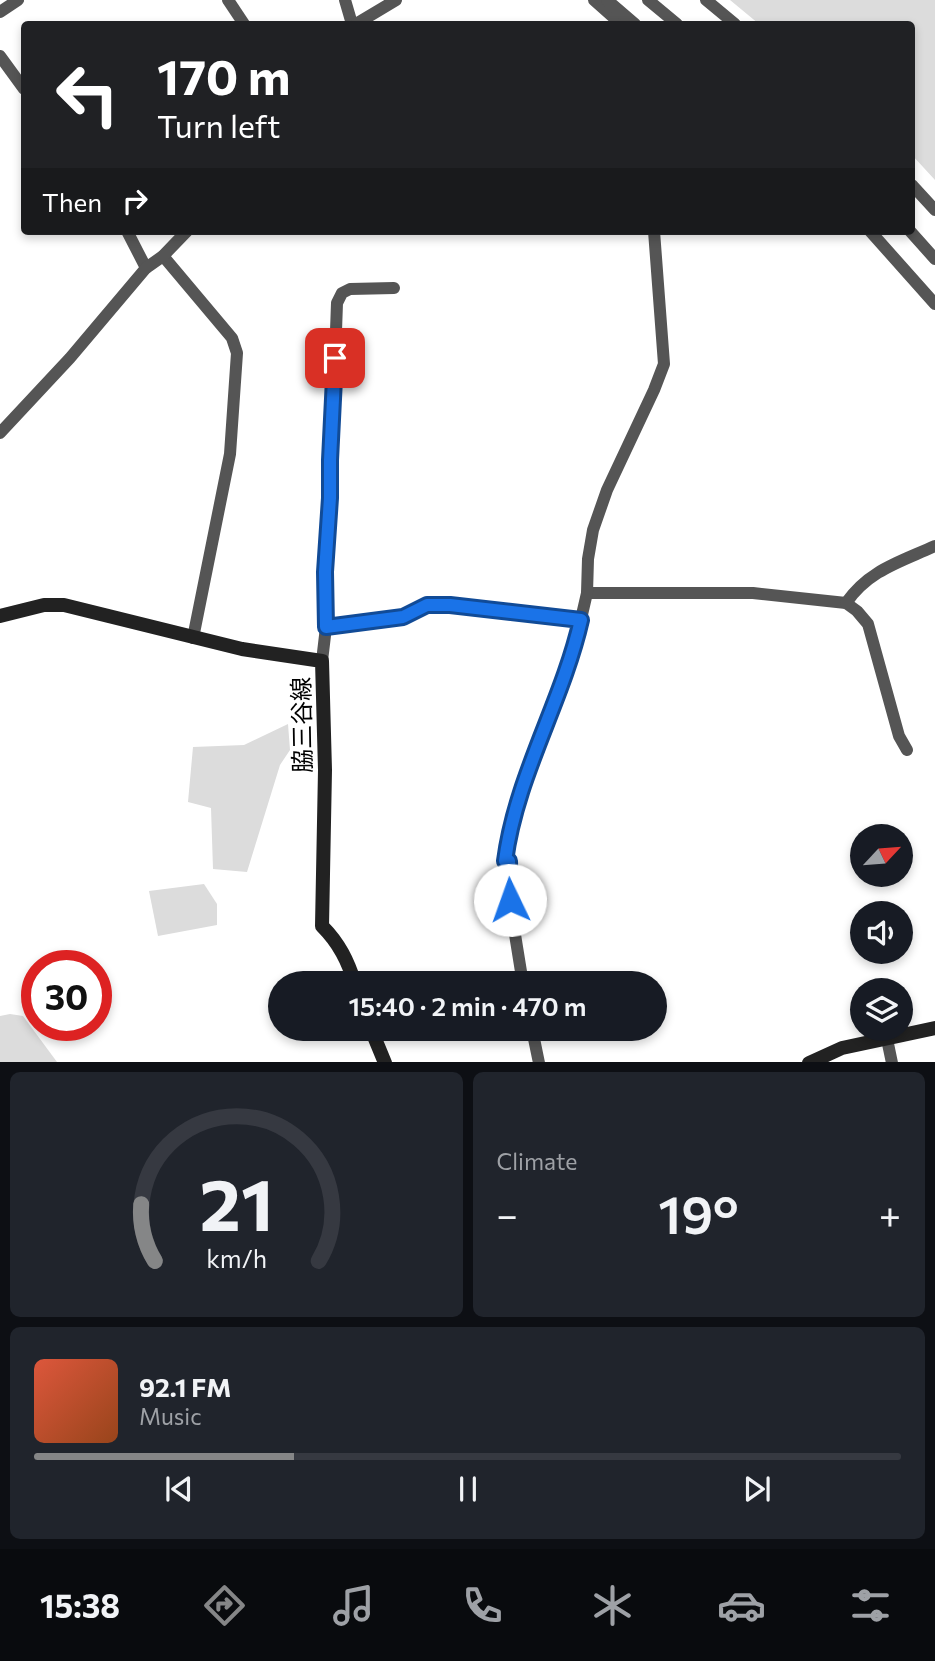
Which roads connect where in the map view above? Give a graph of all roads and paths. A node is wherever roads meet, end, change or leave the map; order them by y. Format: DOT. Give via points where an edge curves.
graph roads {
  1 [pos="18,0"];
  2 [pos="228,0"];
  3 [pos="345,0"];
  4 [pos="397,0"];
  5 [pos="594,0"];
  6 [pos="607,0"];
  7 [pos="648,0"];
  8 [pos="706,0"];
  9 [pos="0,12"];
  10 [pos="242,21"];
  11 [pos="353,21"];
  12 [pos="359,21"];
  13 [pos="618,21"];
  14 [pos="632,21"];
  15 [pos="673,21"];
  16 [pos="730,21"];
  17 [pos="0,56"];
  18 [pos="21,85"];
  19 [pos="915,188"];
  20 [pos="935,210"];
  21 [pos="129,235"];
  22 [pos="183,235"];
  23 [pos="654,235"];
  24 [pos="874,235"];
  25 [pos="914,235"];
  26 [pos="163,256"];
  27 [pos="935,259"];
  28 [pos="146,268"];
  29 [pos="394,288"];
  30 [pos="935,304"];
  31 [pos="0,433"];
  32 [pos="935,546"];
  33 [pos="587,593"];
  34 [pos="846,603"];
  35 [pos="0,616"];
  36 [pos="581,620"];
  37 [pos="326,627"];
  38 [pos="192,638"];
  39 [pos="322,661"];
  40 [pos="907,750"];
  41 [pos="351,971"];
  42 [pos="521,971"];
  43 [pos="935,1028"];
  44 [pos="913,1033"];
  45 [pos="376,1041"];
  46 [pos="535,1041"];
  47 [pos="877,1041"];
  48 [pos="887,1041"];
  49 [pos="385,1062"];
  50 [pos="539,1062"];
  51 [pos="809,1062"];
  52 [pos="892,1062"];
  1 -- 9 [label="street"];
  2 -- 10 [label="street"];
  3 -- 11 [label="street"];
  4 -- 12 [label="street"];
  5 -- 13 [label="street"];
  6 -- 14 [label="street"];
  7 -- 15 [label="street"];
  8 -- 16 [label="street"];
  17 -- 18 [label="street"];
  19 -- 20 [label="street"];
  21 -- 28 [label="street"];
  22 -- 26 [label="street"];
  23 -- 33 [label="street" via="664,364 593,530"];
  24 -- 30 [label="street"];
  25 -- 27 [label="street"];
  26 -- 28 [label="street"];
  26 -- 38 [label="street" via="232,338 237,353 230,454"];
  28 -- 31 [label="street"];
  29 -- 37 [label="street" via="351,289 342,293 337,303"];
  32 -- 34 [label="street" via="877,571"];
  33 -- 34 [label="street" via="753,593"];
  33 -- 36 [label="street"];
  34 -- 40 [label="street" via="868,624 898,736"];
  35 -- 38 [label="main road, 脇三谷線" via="64,605"];
  36 -- 37 [label="street" via="427,605 403,617"];
  36 -- 42 [label="street" via="572,658 508,833 505,861 509,861"];
  37 -- 39 [label="street"];
  38 -- 39 [label="main road, 脇三谷線"];
  39 -- 41 [label="main road, 脇三谷線" via="323,926"];
  43 -- 44 [label="main road"];
  45 -- 49 [label="main road"];
  46 -- 50 [label="street"];
  47 -- 51 [label="main road" via="842,1048"];
  48 -- 52 [label="street"];
}
